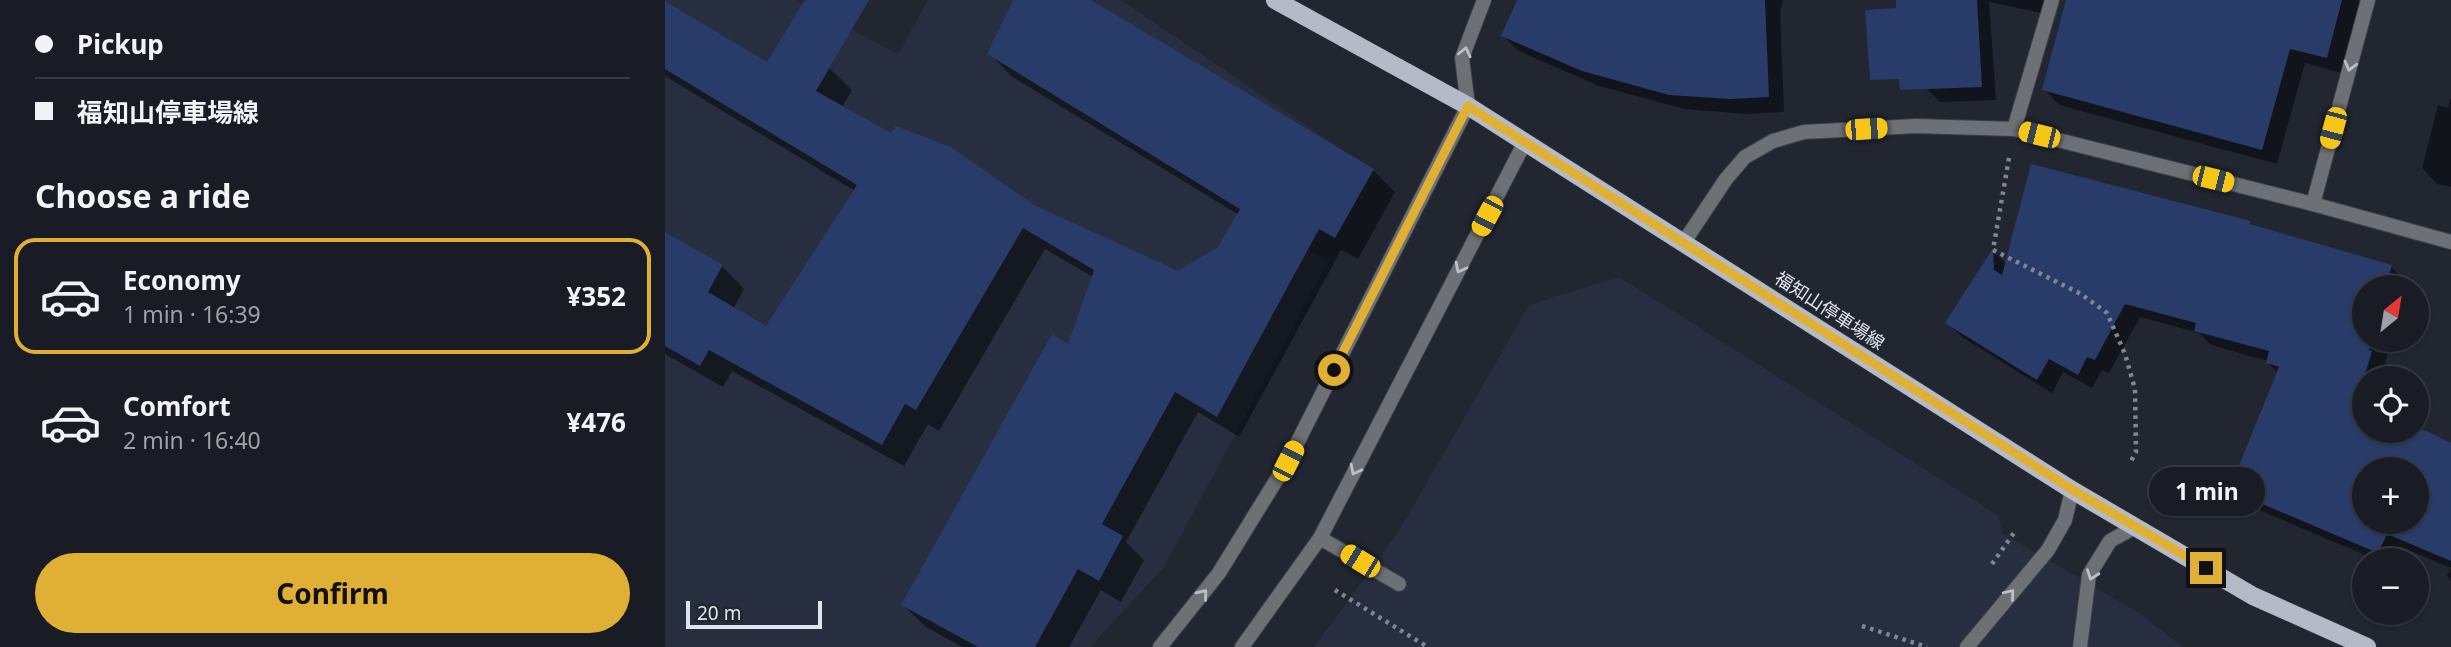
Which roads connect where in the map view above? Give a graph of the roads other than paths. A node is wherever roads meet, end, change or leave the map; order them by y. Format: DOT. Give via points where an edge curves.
graph roads {
  1 [pos="1275,0"];
  2 [pos="1484,0"];
  3 [pos="2052,0"];
  4 [pos="2368,0"];
  5 [pos="1468,106"];
  6 [pos="2014,129"];
  7 [pos="1525,142"];
  8 [pos="2313,204"];
  9 [pos="1684,242"];
  10 [pos="2451,242"];
  11 [pos="2073,490"];
  12 [pos="2135,527"];
  13 [pos="1320,538"];
  14 [pos="1399,584"];
  15 [pos="1160,647"];
  16 [pos="1242,647"];
  17 [pos="1967,647"];
  18 [pos="2080,647"];
  19 [pos="2367,647"];
  1 -- 5 [label="main road, 福知山停車場線"];
  5 -- 2 [label="street, one-way" via="1462,58"];
  3 -- 6 [label="street"];
  4 -- 8 [label="street, one-way"];
  5 -- 7 [label="main road, 福知山停車場線"];
  15 -- 5 [label="street, one-way" via="1219,573 1288,461"];
  6 -- 8 [label="street"];
  6 -- 9 [label="street" via="1916,126 1804,132 1773,141 1745,157"];
  7 -- 9 [label="main road, 福知山停車場線"];
  7 -- 13 [label="street, one-way"];
  8 -- 10 [label="street"];
  9 -- 11 [label="main road, 福知山停車場線"];
  11 -- 12 [label="main road, 福知山停車場線"];
  17 -- 11 [label="street, one-way" via="2048,550 2065,520"];
  12 -- 18 [label="street, one-way" via="2110,541 2089,575"];
  12 -- 19 [label="main road, 福知山停車場線" via="2253,596"];
  13 -- 14 [label="street"];
  13 -- 16 [label="street"];
}
